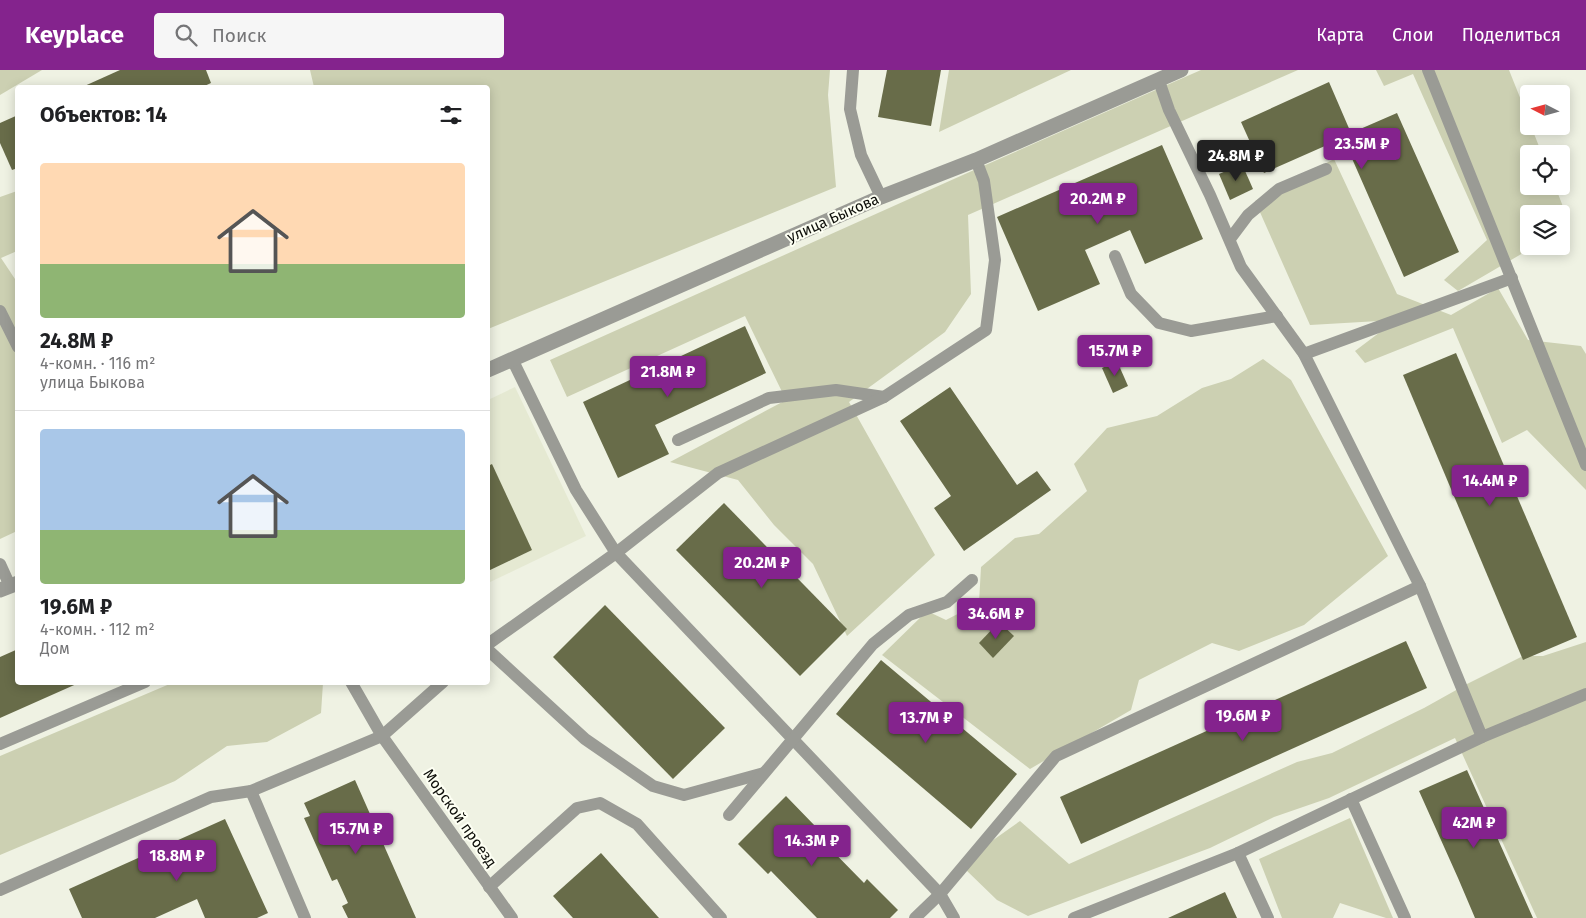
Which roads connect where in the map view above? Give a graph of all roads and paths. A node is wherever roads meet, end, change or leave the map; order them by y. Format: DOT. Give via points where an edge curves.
graph roads {
  1 [pos="853,70"];
  2 [pos="1181,70"];
  3 [pos="1428,70"];
  4 [pos="1159,81"];
  5 [pos="976,160"];
  6 [pos="1326,169"];
  7 [pos="882,197"];
  8 [pos="1230,240"];
  9 [pos="1115,256"];
  10 [pos="1512,278"];
  11 [pos="0,311"];
  12 [pos="1277,316"];
  13 [pos="15,341"];
  14 [pos="1304,354"];
  15 [pos="512,359"];
  16 [pos="490,369"];
  17 [pos="884,397"];
  18 [pos="678,440"];
  19 [pos="1586,464"];
  20 [pos="616,554"];
  21 [pos="0,564"];
  22 [pos="972,580"];
  23 [pos="9,586"];
  24 [pos="1420,586"];
  25 [pos="490,643"];
  26 [pos="490,652"];
  27 [pos="138,685"];
  28 [pos="353,685"];
  29 [pos="440,685"];
  30 [pos="1586,694"];
  31 [pos="382,736"];
  32 [pos="1482,737"];
  33 [pos="792,739"];
  34 [pos="0,744"];
  35 [pos="764,773"];
  36 [pos="251,791"];
  37 [pos="1352,799"];
  38 [pos="729,815"];
  39 [pos="1238,853"];
  40 [pos="490,887"];
  41 [pos="0,890"];
  42 [pos="940,894"];
  43 [pos="305,918"];
  44 [pos="512,918"];
  45 [pos="721,918"];
  46 [pos="915,918"];
  47 [pos="954,918"];
  48 [pos="1074,918"];
  49 [pos="1268,918"];
  50 [pos="1405,918"];
  1 -- 7 [label="lane" via="850,108 861,155"];
  2 -- 4 [label="street, улица Быкова"];
  3 -- 10 [label="lane"];
  4 -- 5 [label="street, улица Быкова"];
  4 -- 8 [label="lane" via="1169,110"];
  5 -- 7 [label="street, улица Быкова"];
  5 -- 17 [label="lane" via="984,181 995,260 986,330"];
  6 -- 8 [label="lane" via="1280,189 1248,215"];
  7 -- 15 [label="street, улица Быкова"];
  8 -- 12 [label="lane" via="1241,266"];
  9 -- 12 [label="lane" via="1131,294 1160,323 1191,332"];
  10 -- 14 [label="lane"];
  10 -- 19 [label="lane"];
  11 -- 13 [label="lane"];
  12 -- 14 [label="lane"];
  14 -- 24 [label="lane"];
  15 -- 16 [label="street, улица Быкова"];
  15 -- 20 [label="lane" via="576,490"];
  17 -- 18 [label="lane" via="836,390 769,398"];
  17 -- 20 [label="lane" via="718,473"];
  20 -- 25 [label="lane"];
  20 -- 33 [label="lane"];
  21 -- 23 [label="lane"];
  22 -- 33 [label="lane" via="947,602 909,616 873,644"];
  24 -- 32 [label="lane"];
  24 -- 42 [label="lane" via="1056,756"];
  26 -- 35 [label="lane" via="585,739 653,786 684,795"];
  27 -- 34 [label="lane"];
  28 -- 31 [label="lane, Морской проезд"];
  29 -- 31 [label="lane"];
  30 -- 32 [label="lane"];
  31 -- 36 [label="lane"];
  31 -- 40 [label="lane, Морской проезд"];
  32 -- 37 [label="lane"];
  33 -- 35 [label="lane"];
  33 -- 42 [label="lane"];
  35 -- 38 [label="lane"];
  36 -- 41 [label="lane" via="211,797"];
  36 -- 43 [label="lane"];
  37 -- 39 [label="lane"];
  37 -- 50 [label="lane"];
  39 -- 48 [label="lane"];
  39 -- 49 [label="lane"];
  40 -- 44 [label="lane, Морской проезд"];
  40 -- 45 [label="lane" via="578,808 600,803 637,824"];
  42 -- 46 [label="lane"];
  42 -- 47 [label="lane"];
}
